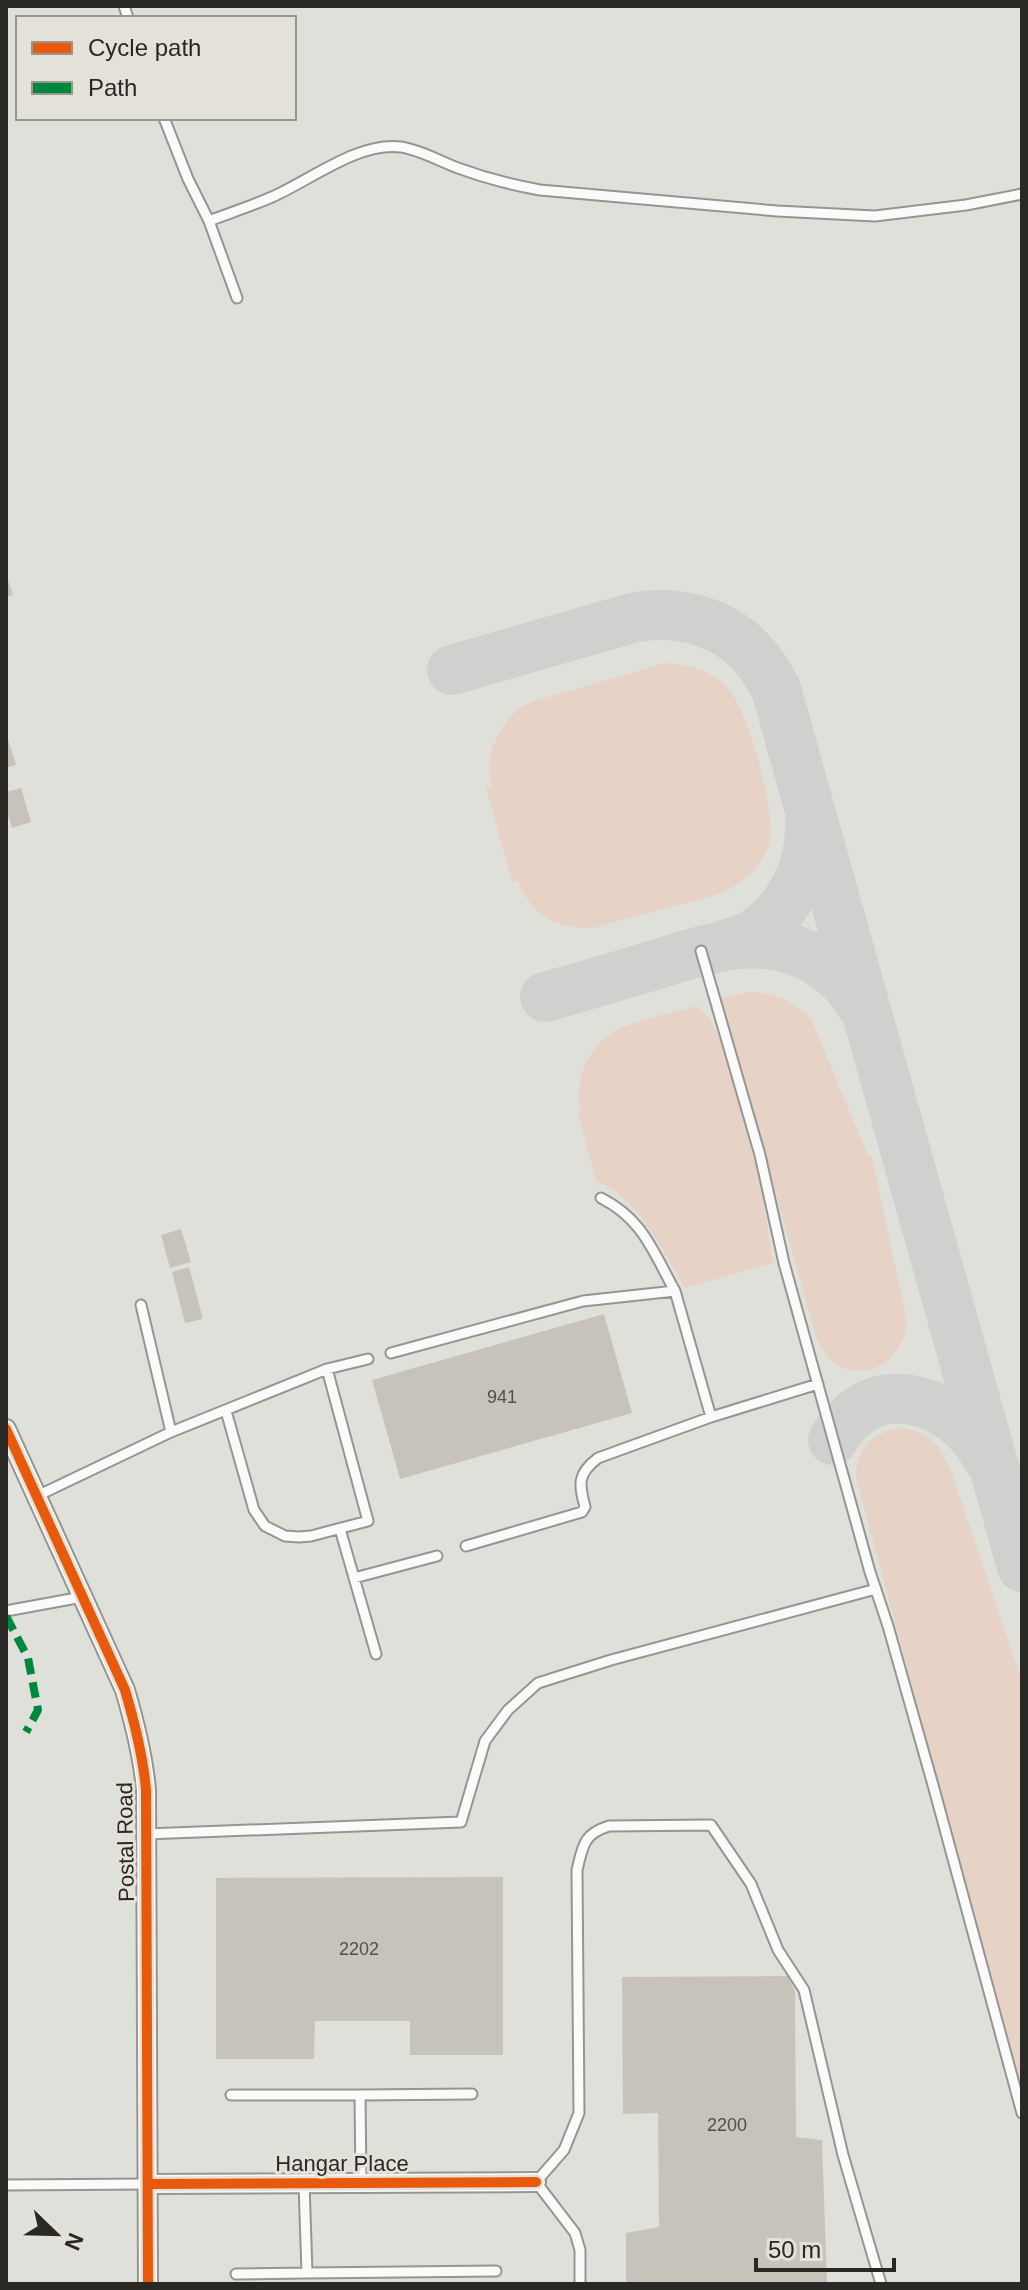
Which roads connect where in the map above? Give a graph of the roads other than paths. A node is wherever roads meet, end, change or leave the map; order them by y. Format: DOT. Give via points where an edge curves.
graph roads {
  1 [pos="165,120"];
  2 [pos="1022,194"];
  3 [pos="209,221"];
  4 [pos="237,298"];
  5 [pos="701,951"];
  6 [pos="601,1198"];
  7 [pos="675,1291"];
  8 [pos="141,1305"];
  9 [pos="391,1353"];
  10 [pos="368,1359"];
  11 [pos="327,1369"];
  12 [pos="818,1384"];
  13 [pos="226,1411"];
  14 [pos="711,1417"];
  15 [pos="6,1429"];
  16 [pos="171,1432"];
  17 [pos="37,1496"];
  18 [pos="340,1529"];
  19 [pos="466,1546"];
  20 [pos="437,1556"];
  21 [pos="354,1578"];
  22 [pos="876,1589"];
  23 [pos="82,1597"];
  24 [pos="6,1611"];
  25 [pos="376,1654"];
  26 [pos="146,1834"];
  27 [pos="472,2094"];
  28 [pos="231,2095"];
  29 [pos="360,2095"];
  30 [pos="1022,2113"];
  31 [pos="536,2182"];
  32 [pos="304,2183"];
  33 [pos="361,2183"];
  34 [pos="148,2184"];
  35 [pos="6,2185"];
  36 [pos="496,2271"];
  37 [pos="307,2273"];
  38 [pos="236,2274"];
  39 [pos="148,2284"];
  40 [pos="580,2284"];
  41 [pos="881,2284"];
  1 -- 3 [label="lane"];
  2 -- 3 [label="lane" via="875,216 790,212 540,190 505,184 398,146 351,156 272,197"];
  3 -- 4 [label="lane"];
  5 -- 12 [label="lane"];
  6 -- 7 [label="lane" via="639,1227"];
  7 -- 9 [label="lane" via="583,1301"];
  7 -- 14 [label="lane"];
  8 -- 16 [label="lane"];
  10 -- 11 [label="lane"];
  11 -- 13 [label="lane"];
  11 -- 18 [label="lane" via="368,1521"];
  12 -- 14 [label="lane"];
  12 -- 22 [label="lane"];
  13 -- 16 [label="lane"];
  13 -- 18 [label="lane" via="254,1510 265,1526 299,1537"];
  14 -- 19 [label="lane" via="598,1458 585,1469 582,1512"];
  15 -- 17 [label="street, Postal Road"];
  16 -- 17 [label="lane"];
  17 -- 23 [label="street, Postal Road"];
  18 -- 21 [label="lane"];
  20 -- 21 [label="lane"];
  21 -- 25 [label="lane"];
  22 -- 26 [label="lane" via="538,1683 485,1741 461,1822"];
  22 -- 30 [label="lane"];
  23 -- 24 [label="lane"];
  23 -- 26 [label="street, Postal Road" via="137,1729"];
  26 -- 34 [label="street, Postal Road"];
  27 -- 29 [label="lane"];
  28 -- 29 [label="lane"];
  29 -- 33 [label="lane"];
  31 -- 33 [label="street, Hangar Place"];
  31 -- 40 [label="lane" via="575,2233"];
  31 -- 41 [label="lane" via="564,2150 579,2113 577,1870 583,1845 594,1831 609,1826 711,1825 751,1884 778,1950 804,1990 843,2155"];
  32 -- 33 [label="street, Hangar Place"];
  32 -- 34 [label="street, Hangar Place"];
  32 -- 37 [label="lane"];
  34 -- 35 [label="lane"];
  34 -- 39 [label="street, Postal Road"];
  36 -- 37 [label="lane"];
  37 -- 38 [label="lane"];
}
